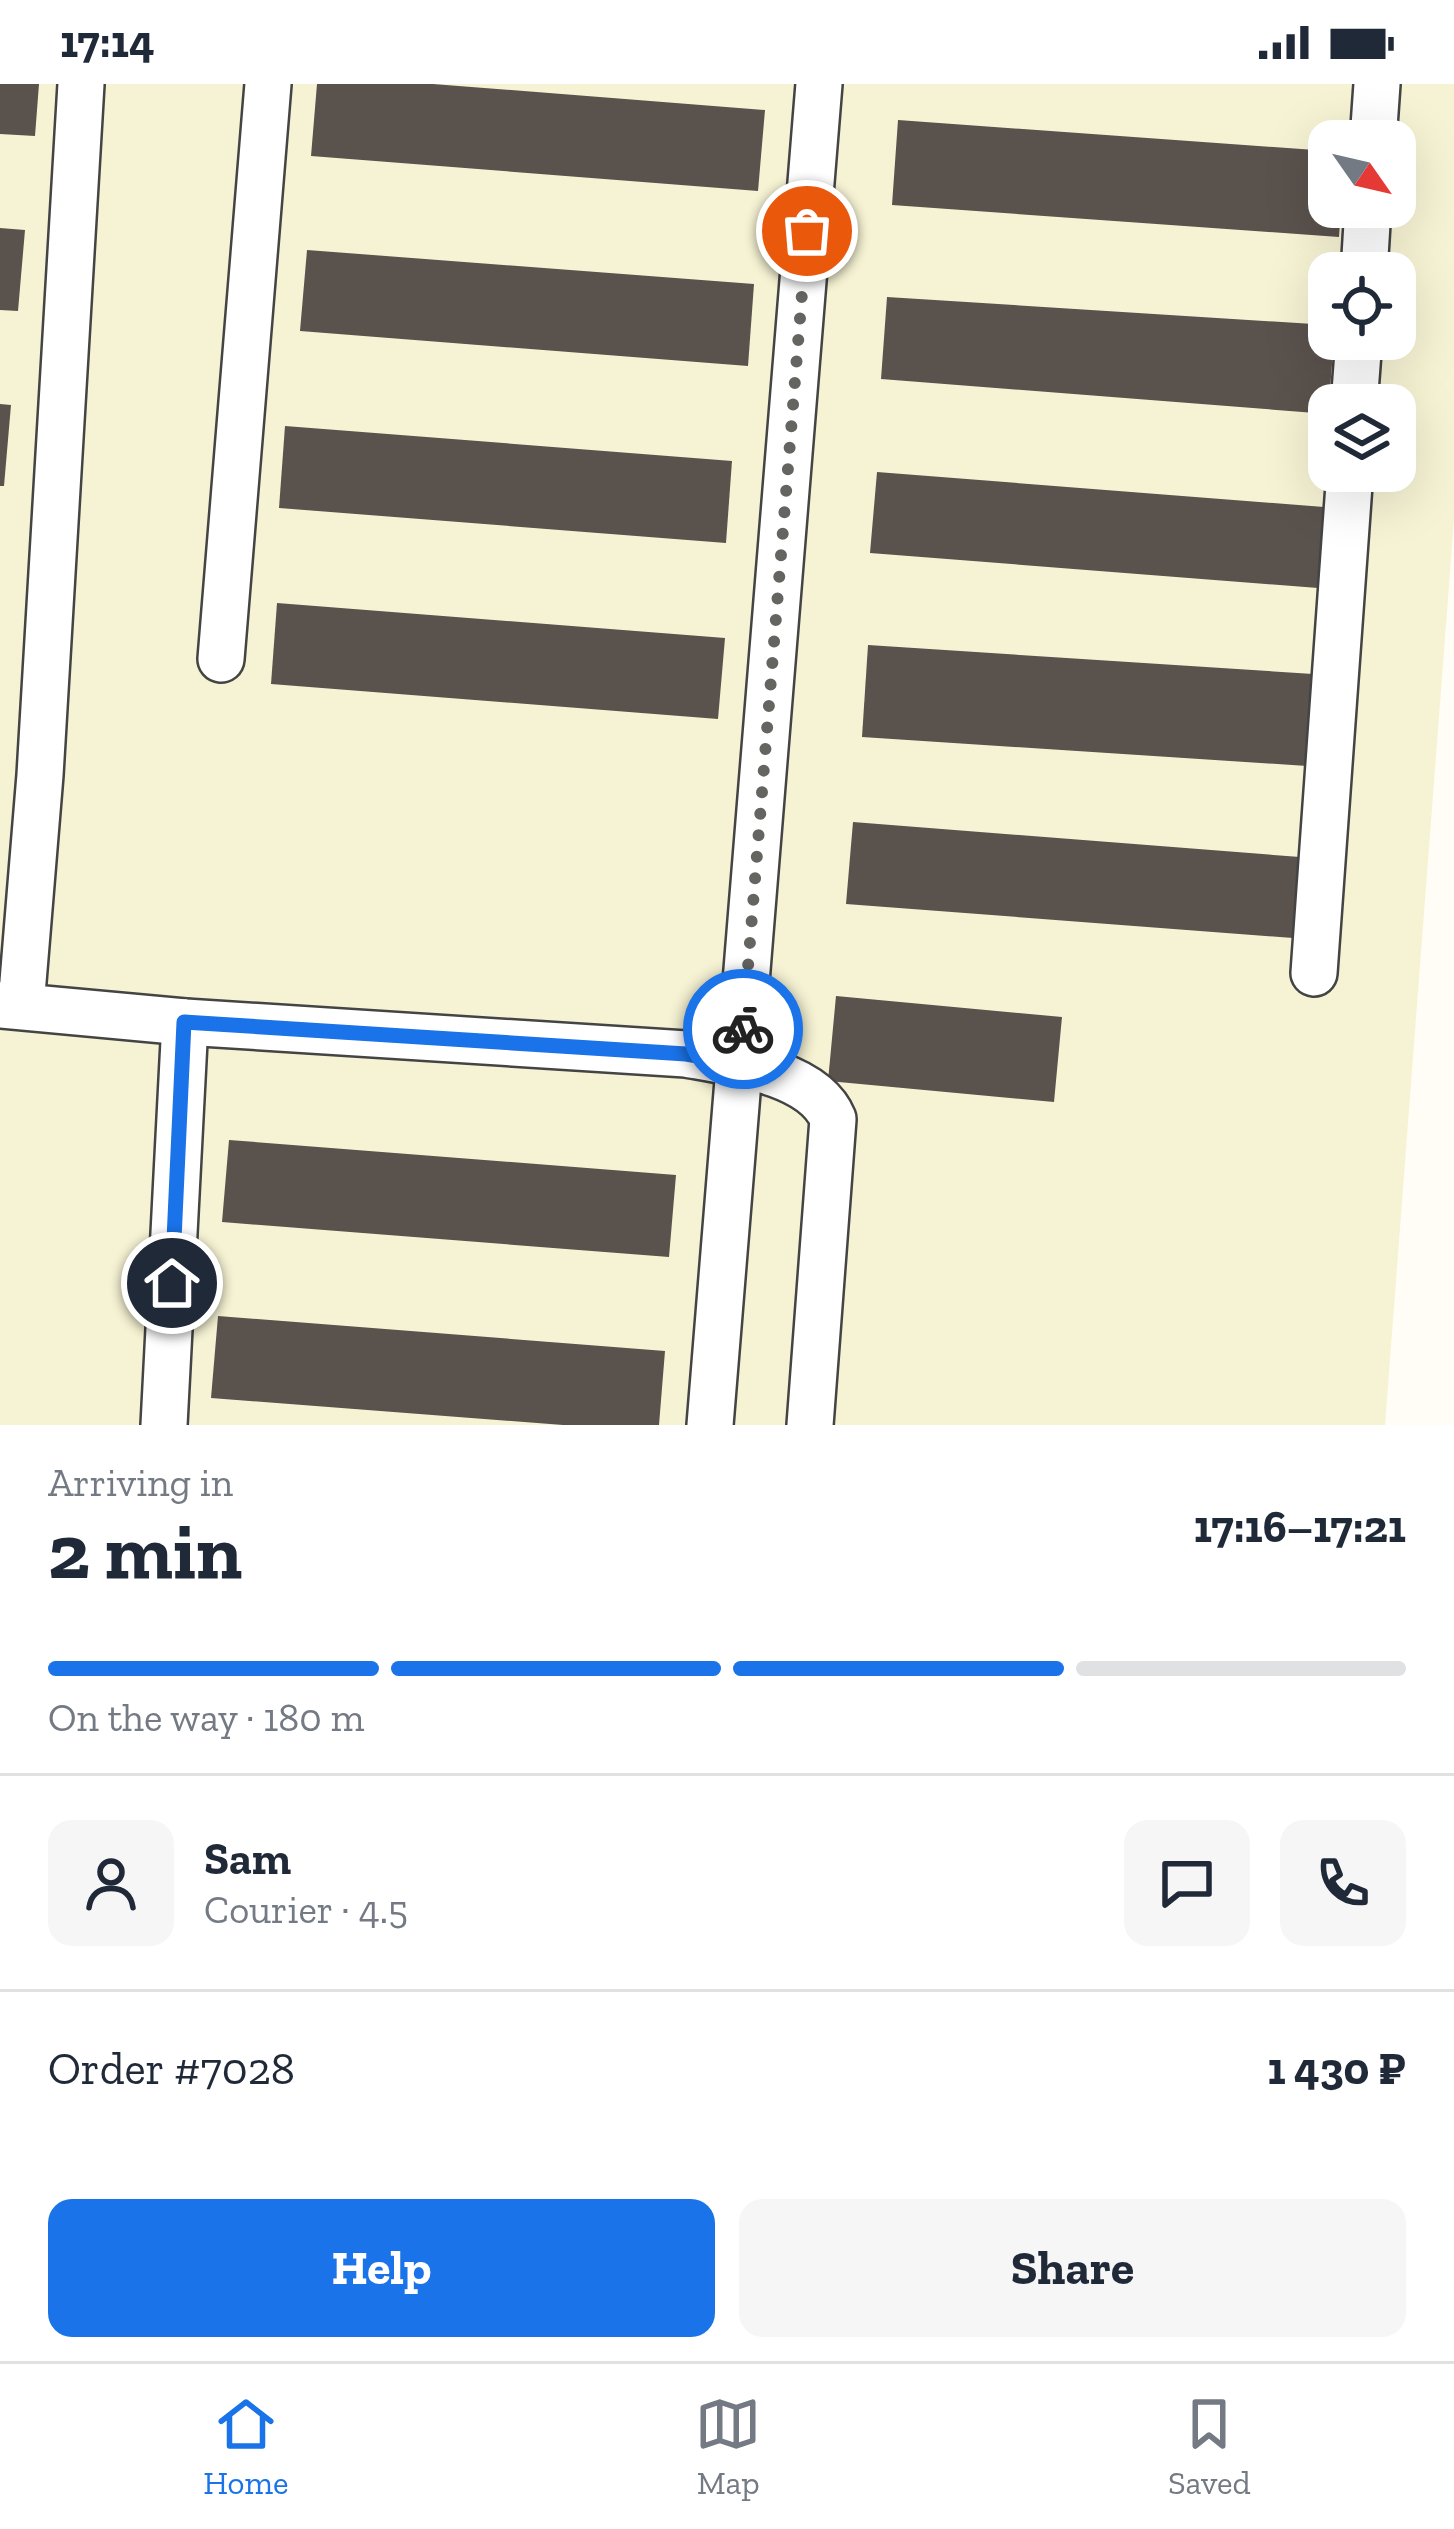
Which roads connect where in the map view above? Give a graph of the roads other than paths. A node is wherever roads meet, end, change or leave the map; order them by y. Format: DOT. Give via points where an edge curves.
graph roads {
  1 [pos="81,84"];
  2 [pos="268,84"];
  3 [pos="819,84"];
  4 [pos="1377,84"];
  5 [pos="1374,120"];
  6 [pos="1348,492"];
  7 [pos="221,659"];
  8 [pos="1314,973"];
  9 [pos="11,1005"];
  10 [pos="184,1022"];
  11 [pos="740,1063"];
  12 [pos="164,1425"];
  13 [pos="710,1425"];
  14 [pos="809,1425"];
  1 -- 9 [label="lane" via="40,776"];
  2 -- 7 [label="lane"];
  3 -- 11 [label="lane"];
  4 -- 5 [label="lane"];
  6 -- 8 [label="lane"];
  9 -- 10 [label="lane"];
  10 -- 11 [label="lane"];
  10 -- 12 [label="lane"];
  11 -- 13 [label="lane"];
  11 -- 14 [label="lane" via="807,1089 833,1119"];
}
